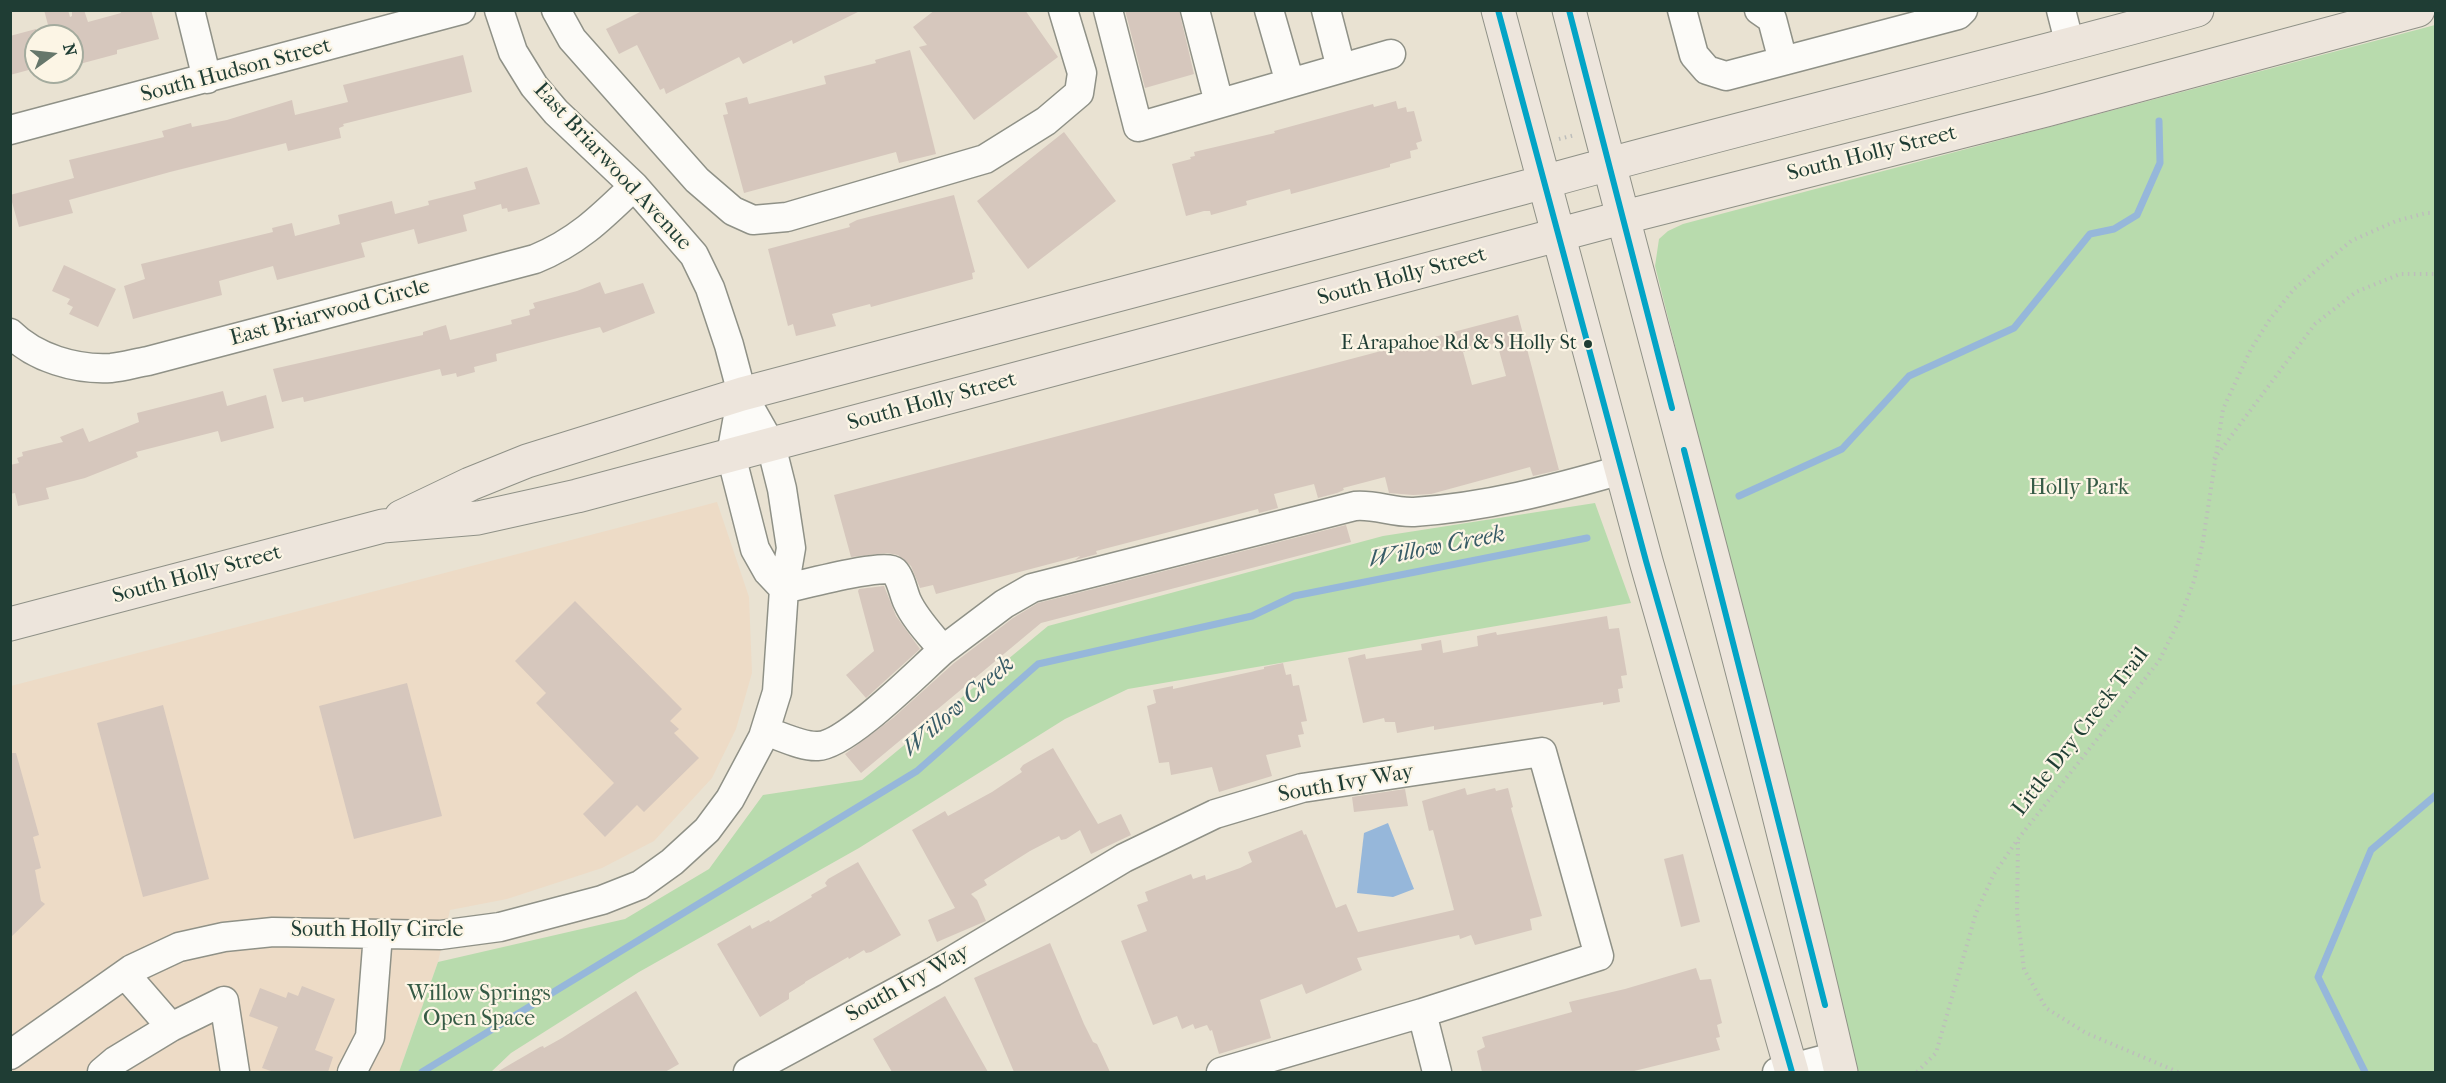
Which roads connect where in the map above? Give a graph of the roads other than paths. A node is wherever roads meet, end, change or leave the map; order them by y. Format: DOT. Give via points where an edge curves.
graph roads {
  1 [pos="190,10"];
  2 [pos="461,10"];
  3 [pos="499,10"];
  4 [pos="556,10"];
  5 [pos="1063,10"];
  6 [pos="1108,10"];
  7 [pos="1195,10"];
  8 [pos="1269,10"];
  9 [pos="1326,10"];
  10 [pos="1498,10"];
  11 [pos="1569,10"];
  12 [pos="1682,10"];
  13 [pos="1759,10"];
  14 [pos="1963,10"];
  15 [pos="2061,10"];
  16 [pos="2197,10"];
  17 [pos="2418,10"];
  18 [pos="2070,45"];
  19 [pos="1391,54"];
  20 [pos="1783,62"];
  21 [pos="1341,68"];
  22 [pos="207,79"];
  23 [pos="1290,83"];
  24 [pos="1219,103"];
  25 [pos="10,130"];
  26 [pos="1608,164"];
  27 [pos="1544,182"];
  28 [pos="634,186"];
  29 [pos="1621,218"];
  30 [pos="1557,236"];
  31 [pos="10,333"];
  32 [pos="742,394"];
  33 [pos="771,445"];
  34 [pos="731,455"];
  35 [pos="1621,470"];
  36 [pos="383,526"];
  37 [pos="784,589"];
  38 [pos="10,624"];
  39 [pos="943,650"];
  40 [pos="765,731"];
  41 [pos="378,934"];
  42 [pos="125,974"];
  43 [pos="1422,1014"];
  44 [pos="171,1027"];
  45 [pos="10,1054"];
  46 [pos="1839,1064"];
  47 [pos="1787,1071"];
  48 [pos="102,1072"];
  49 [pos="235,1072"];
  50 [pos="352,1072"];
  51 [pos="748,1072"];
  52 [pos="1221,1072"];
  53 [pos="1437,1072"];
  1 -- 22 [label="street"];
  2 -- 22 [label="street, South Hudson Street"];
  3 -- 28 [label="street, East Briarwood Avenue" via="513,52 534,86"];
  4 -- 5 [label="street" via="572,39 697,180 733,211 753,220 786,217 985,159 1046,120 1079,93 1082,73"];
  6 -- 24 [label="street" via="1138,127"];
  7 -- 24 [label="street"];
  8 -- 23 [label="street"];
  9 -- 21 [label="street"];
  10 -- 27 [label="main road"];
  11 -- 26 [label="main road"];
  12 -- 20 [label="street" via="1694,55 1707,70 1726,76"];
  13 -- 20 [label="street" via="1772,19"];
  14 -- 20 [label="street" via="1958,15"];
  15 -- 18 [label="street"];
  16 -- 18 [label="main road, South Holly Street"];
  17 -- 29 [label="main road, South Holly Street" via="2024,116"];
  18 -- 26 [label="main road, South Holly Street"];
  19 -- 21 [label="street"];
  21 -- 23 [label="street"];
  22 -- 25 [label="street, South Hudson Street"];
  23 -- 24 [label="street"];
  26 -- 27 [label="main road, South Holly Street"];
  26 -- 29 [label="main road"];
  27 -- 30 [label="main road"];
  27 -- 32 [label="main road, South Holly Street"];
  28 -- 31 [label="street, East Briarwood Circle" via="591,228 535,259 148,361 111,368 69,363 37,353"];
  28 -- 32 [label="street, East Briarwood Avenue" via="694,255 710,288"];
  29 -- 30 [label="main road, South Holly Street"];
  29 -- 46 [label="main road" via="1709,543"];
  30 -- 33 [label="main road, South Holly Street"];
  30 -- 35 [label="main road"];
  32 -- 33 [label="street, South Holly Circle"];
  32 -- 34 [label="street"];
  32 -- 36 [label="main road, South Holly Street" via="527,461"];
  33 -- 34 [label="main road, South Holly Street"];
  33 -- 37 [label="street, South Holly Circle" via="791,548"];
  34 -- 36 [label="main road, South Holly Street" via="478,518"];
  34 -- 37 [label="street" via="755,549"];
  35 -- 39 [label="street" via="1503,501 1395,512 1355,506 1121,564 1032,588 1004,603"];
  35 -- 47 [label="main road"];
  36 -- 38 [label="main road, South Holly Street"];
  37 -- 39 [label="street" via="887,568 896,574 908,604"];
  37 -- 40 [label="street, South Holly Circle" via="777,692"];
  39 -- 40 [label="street" via="871,714 830,742 819,746"];
  40 -- 41 [label="street, South Holly Circle" via="745,774 707,830 640,885 602,900 500,927 440,934"];
  41 -- 42 [label="street, South Holly Circle" via="273,932 224,937 179,947"];
  41 -- 50 [label="street" via="370,1037"];
  42 -- 44 [label="street"];
  42 -- 45 [label="street, South Holly Circle"];
  43 -- 51 [label="street, South Ivy Way" via="1599,956 1542,752 1302,788 1215,813 1124,858 933,972"];
  43 -- 52 [label="street"];
  43 -- 53 [label="street"];
  44 -- 48 [label="street"];
  44 -- 49 [label="street" via="224,1001"];
  46 -- 47 [label="street"];
}
